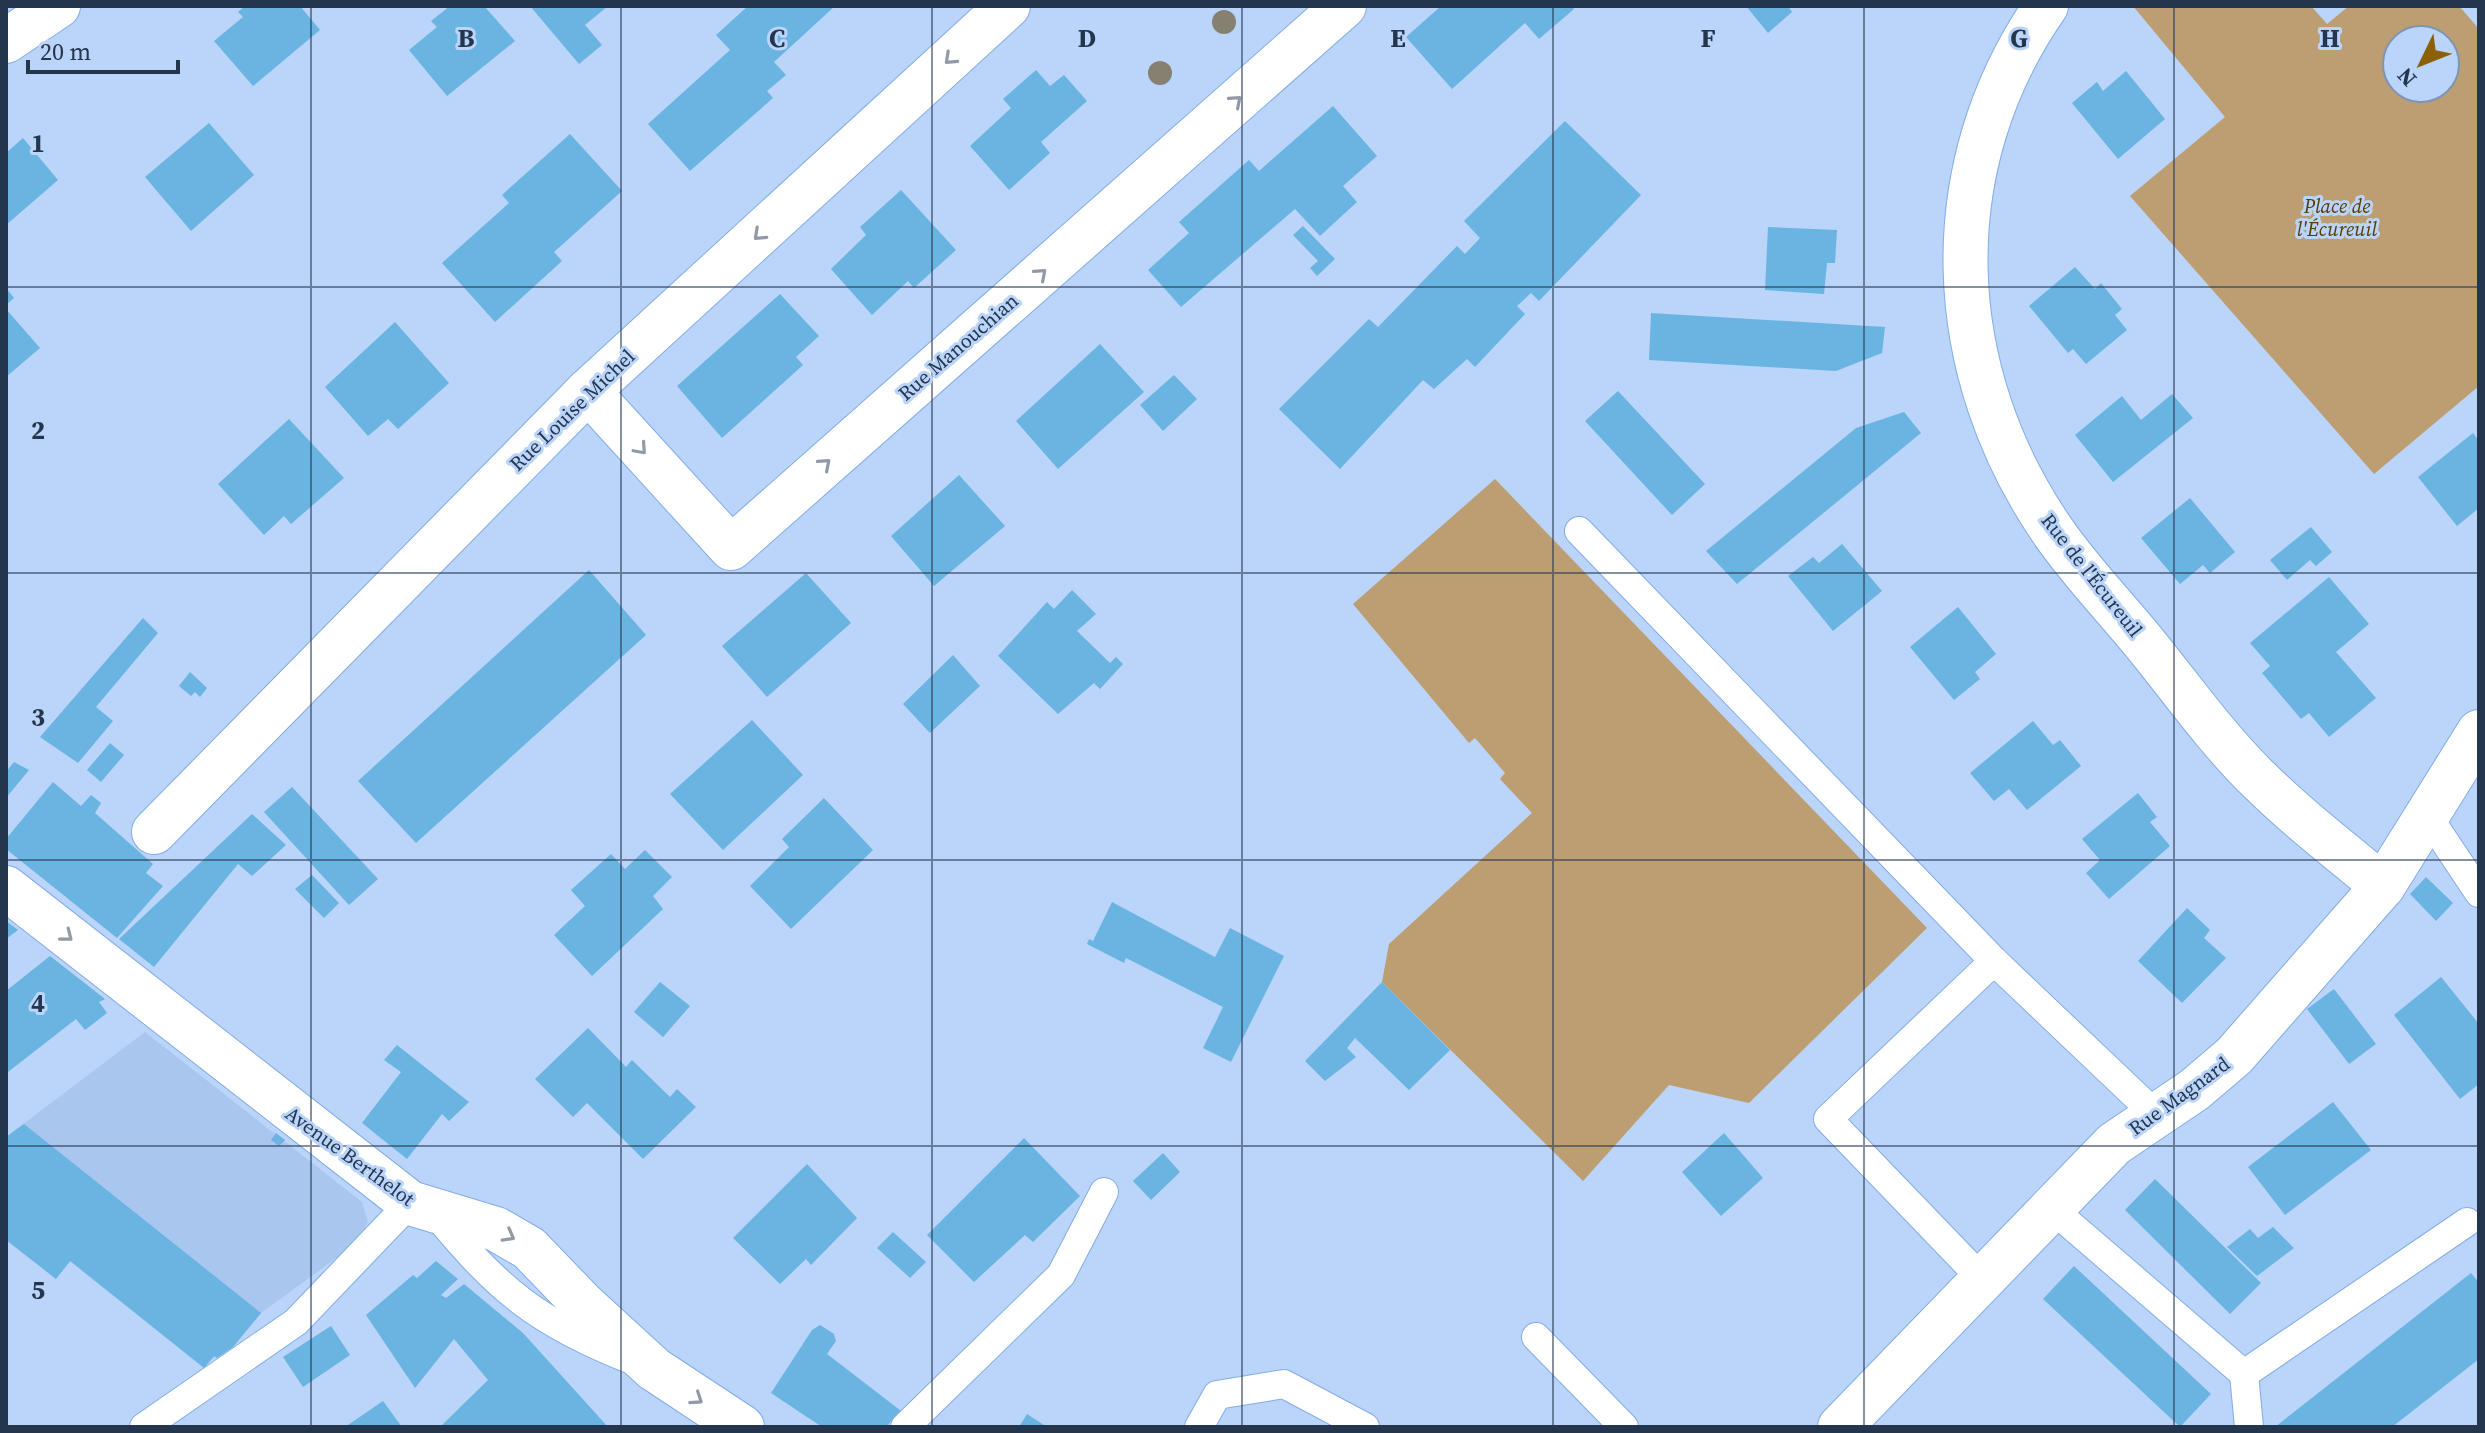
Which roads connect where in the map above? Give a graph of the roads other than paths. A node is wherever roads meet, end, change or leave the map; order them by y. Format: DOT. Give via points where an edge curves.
graph roads {
  1 [pos="58,6"];
  2 [pos="1008,6"];
  3 [pos="1344,6"];
  4 [pos="2046,6"];
  5 [pos="6,41"];
  6 [pos="588,391"];
  7 [pos="1579,531"];
  8 [pos="2479,732"];
  9 [pos="2427,815"];
  10 [pos="154,832"];
  11 [pos="2383,886"];
  12 [pos="6,888"];
  13 [pos="2479,893"];
  14 [pos="1994,961"];
  15 [pos="2155,1114"];
  16 [pos="1104,1192"];
  17 [pos="422,1208"];
  18 [pos="2051,1208"];
  19 [pos="2467,1222"];
  20 [pos="1984,1281"];
  21 [pos="1536,1337"];
  22 [pos="2244,1374"];
  23 [pos="144,1427"];
  24 [pos="742,1427"];
  25 [pos="905,1427"];
  26 [pos="1199,1427"];
  27 [pos="1365,1427"];
  28 [pos="1624,1427"];
  29 [pos="1840,1427"];
  30 [pos="2249,1427"];
  1 -- 5 [label="street"];
  2 -- 6 [label="street, Rue Louise Michel, one-way"];
  6 -- 3 [label="street, Rue Manouchian, one-way" via="731,548"];
  4 -- 11 [label="street, Rue de l'Écureuil" via="2023,38 1986,122 1966,204 1964,289 1978,366 2006,447 2053,532 2251,773"];
  6 -- 10 [label="street, Rue Louise Michel"];
  7 -- 14 [label="lane"];
  8 -- 9 [label="street, Rue Magnard"];
  9 -- 11 [label="street, Rue Magnard"];
  9 -- 13 [label="lane"];
  11 -- 15 [label="street, Rue Magnard" via="2234,1056"];
  12 -- 17 [label="street, Avenue Berthelot, one-way"];
  14 -- 15 [label="lane"];
  14 -- 20 [label="lane" via="1828,1119"];
  15 -- 18 [label="street, Rue Magnard" via="2114,1144"];
  16 -- 25 [label="lane" via="1061,1275"];
  17 -- 23 [label="lane" via="296,1322"];
  17 -- 24 [label="street, Avenue Berthelot, one-way" via="496,1229 529,1248 654,1369"];
  18 -- 20 [label="street, Rue Magnard"];
  18 -- 22 [label="lane"];
  19 -- 22 [label="lane"];
  20 -- 29 [label="street, Rue Magnard"];
  21 -- 28 [label="lane"];
  22 -- 30 [label="lane"];
  26 -- 27 [label="lane" via="1217,1395 1284,1384"];
}
